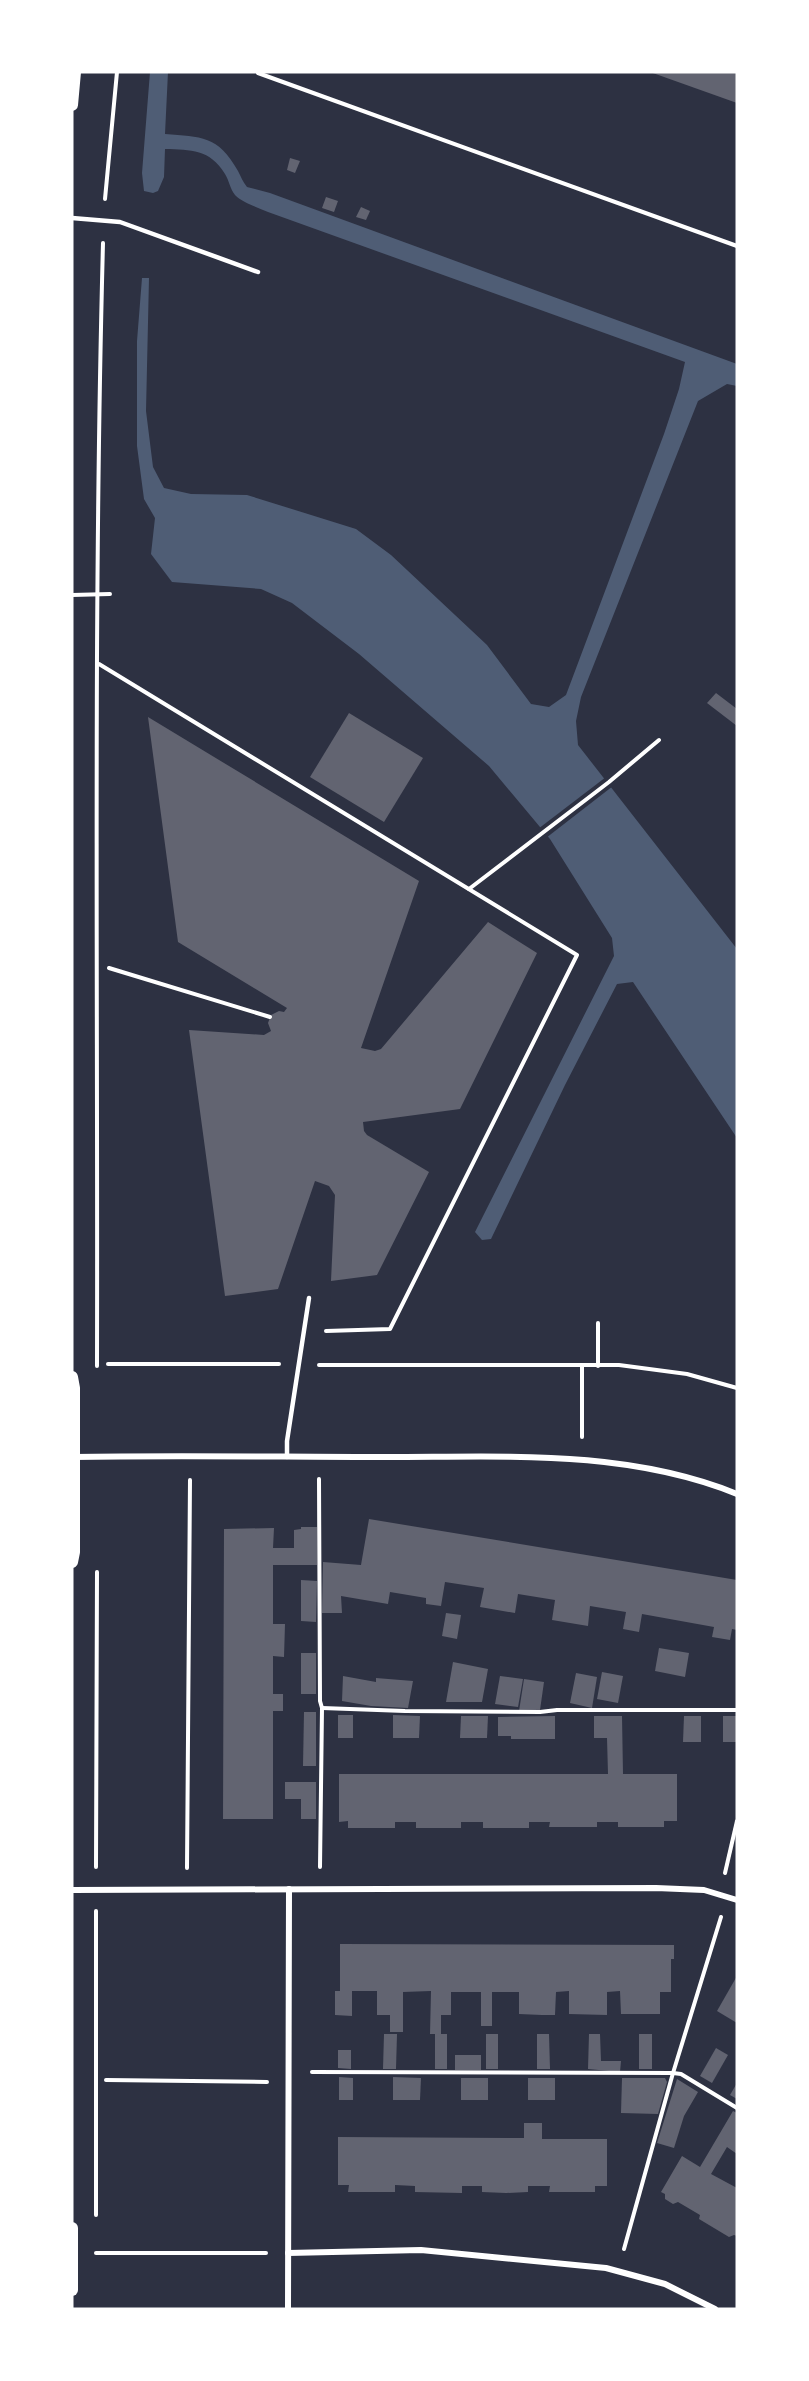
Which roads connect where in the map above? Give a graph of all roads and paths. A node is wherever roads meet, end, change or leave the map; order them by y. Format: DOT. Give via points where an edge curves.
graph roads {
  1 [pos="75,72"];
  2 [pos="117,72"];
  3 [pos="258,73"];
  4 [pos="72,105"];
  5 [pos="72,218"];
  6 [pos="104,220"];
  7 [pos="737,246"];
  8 [pos="258,272"];
  9 [pos="98,594"];
  10 [pos="110,594"];
  11 [pos="72,595"];
  12 [pos="98,664"];
  13 [pos="659,740"];
  14 [pos="469,889"];
  15 [pos="109,968"];
  16 [pos="270,1017"];
  17 [pos="309,1298"];
  18 [pos="598,1323"];
  19 [pos="303,1332"];
  20 [pos="108,1364"];
  21 [pos="299,1365"];
  22 [pos="582,1366"];
  23 [pos="598,1366"];
  24 [pos="97,1373"];
  25 [pos="72,1377"];
  26 [pos="737,1388"];
  27 [pos="73,1456"];
  28 [pos="287,1457"];
  29 [pos="190,1458"];
  30 [pos="582,1460"];
  31 [pos="319,1488"];
  32 [pos="737,1494"];
  33 [pos="72,1562"];
  34 [pos="97,1562"];
  35 [pos="322,1708"];
  36 [pos="737,1710"];
  37 [pos="737,1821"];
  38 [pos="320,1857"];
  39 [pos="728,1863"];
  40 [pos="289,1889"];
  41 [pos="72,1890"];
  42 [pos="96,1890"];
  43 [pos="187,1890"];
  44 [pos="737,1900"];
  45 [pos="719,1925"];
  46 [pos="321,2072"];
  47 [pos="673,2073"];
  48 [pos="106,2080"];
  49 [pos="289,2082"];
  50 [pos="737,2108"];
  51 [pos="96,2218"];
  52 [pos="72,2228"];
  53 [pos="628,2230"];
  54 [pos="96,2241"];
  55 [pos="96,2253"];
  56 [pos="288,2253"];
  57 [pos="96,2264"];
  58 [pos="72,2290"];
  59 [pos="288,2309"];
  60 [pos="715,2309"];
  1 -- 4 [label="main road"];
  2 -- 6 [label="path"];
  3 -- 7 [label="path"];
  5 -- 6 [label="lane"];
  6 -- 8 [label="lane" via="120,222"];
  6 -- 9 [label="path"];
  9 -- 10 [label="path"];
  9 -- 11 [label="path"];
  9 -- 12 [label="path"];
  12 -- 14 [label="path"];
  12 -- 24 [label="path"];
  13 -- 14 [label="path"];
  14 -- 19 [label="path" via="578,955 390,1329"];
  15 -- 16 [label="path"];
  17 -- 19 [label="lane"];
  18 -- 23 [label="path"];
  19 -- 21 [label="lane"];
  20 -- 21 [label="path"];
  21 -- 22 [label="path"];
  21 -- 28 [label="lane"];
  22 -- 23 [label="path"];
  22 -- 30 [label="path"];
  23 -- 26 [label="path" via="687,1374"];
  25 -- 27 [label="main road"];
  27 -- 29 [label="street"];
  27 -- 33 [label="main road"];
  28 -- 29 [label="street"];
  28 -- 30 [label="street"];
  29 -- 43 [label="path"];
  30 -- 32 [label="street" via="676,1474"];
  31 -- 35 [label="path"];
  34 -- 42 [label="path"];
  35 -- 36 [label="path" via="405,1712"];
  35 -- 38 [label="path"];
  37 -- 39 [label="path"];
  40 -- 43 [label="street"];
  40 -- 44 [label="street" via="656,1888 704,1890"];
  40 -- 49 [label="street"];
  41 -- 42 [label="street"];
  42 -- 43 [label="street"];
  42 -- 51 [label="path"];
  45 -- 47 [label="path"];
  46 -- 47 [label="path"];
  47 -- 50 [label="path"];
  47 -- 53 [label="path"];
  48 -- 49 [label="path"];
  49 -- 56 [label="street"];
  52 -- 58 [label="main road"];
  54 -- 55 [label="path"];
  55 -- 56 [label="path"];
  55 -- 57 [label="path"];
  56 -- 59 [label="street"];
  56 -- 60 [label="street" via="421,2250 584,2265 665,2284"];
}
